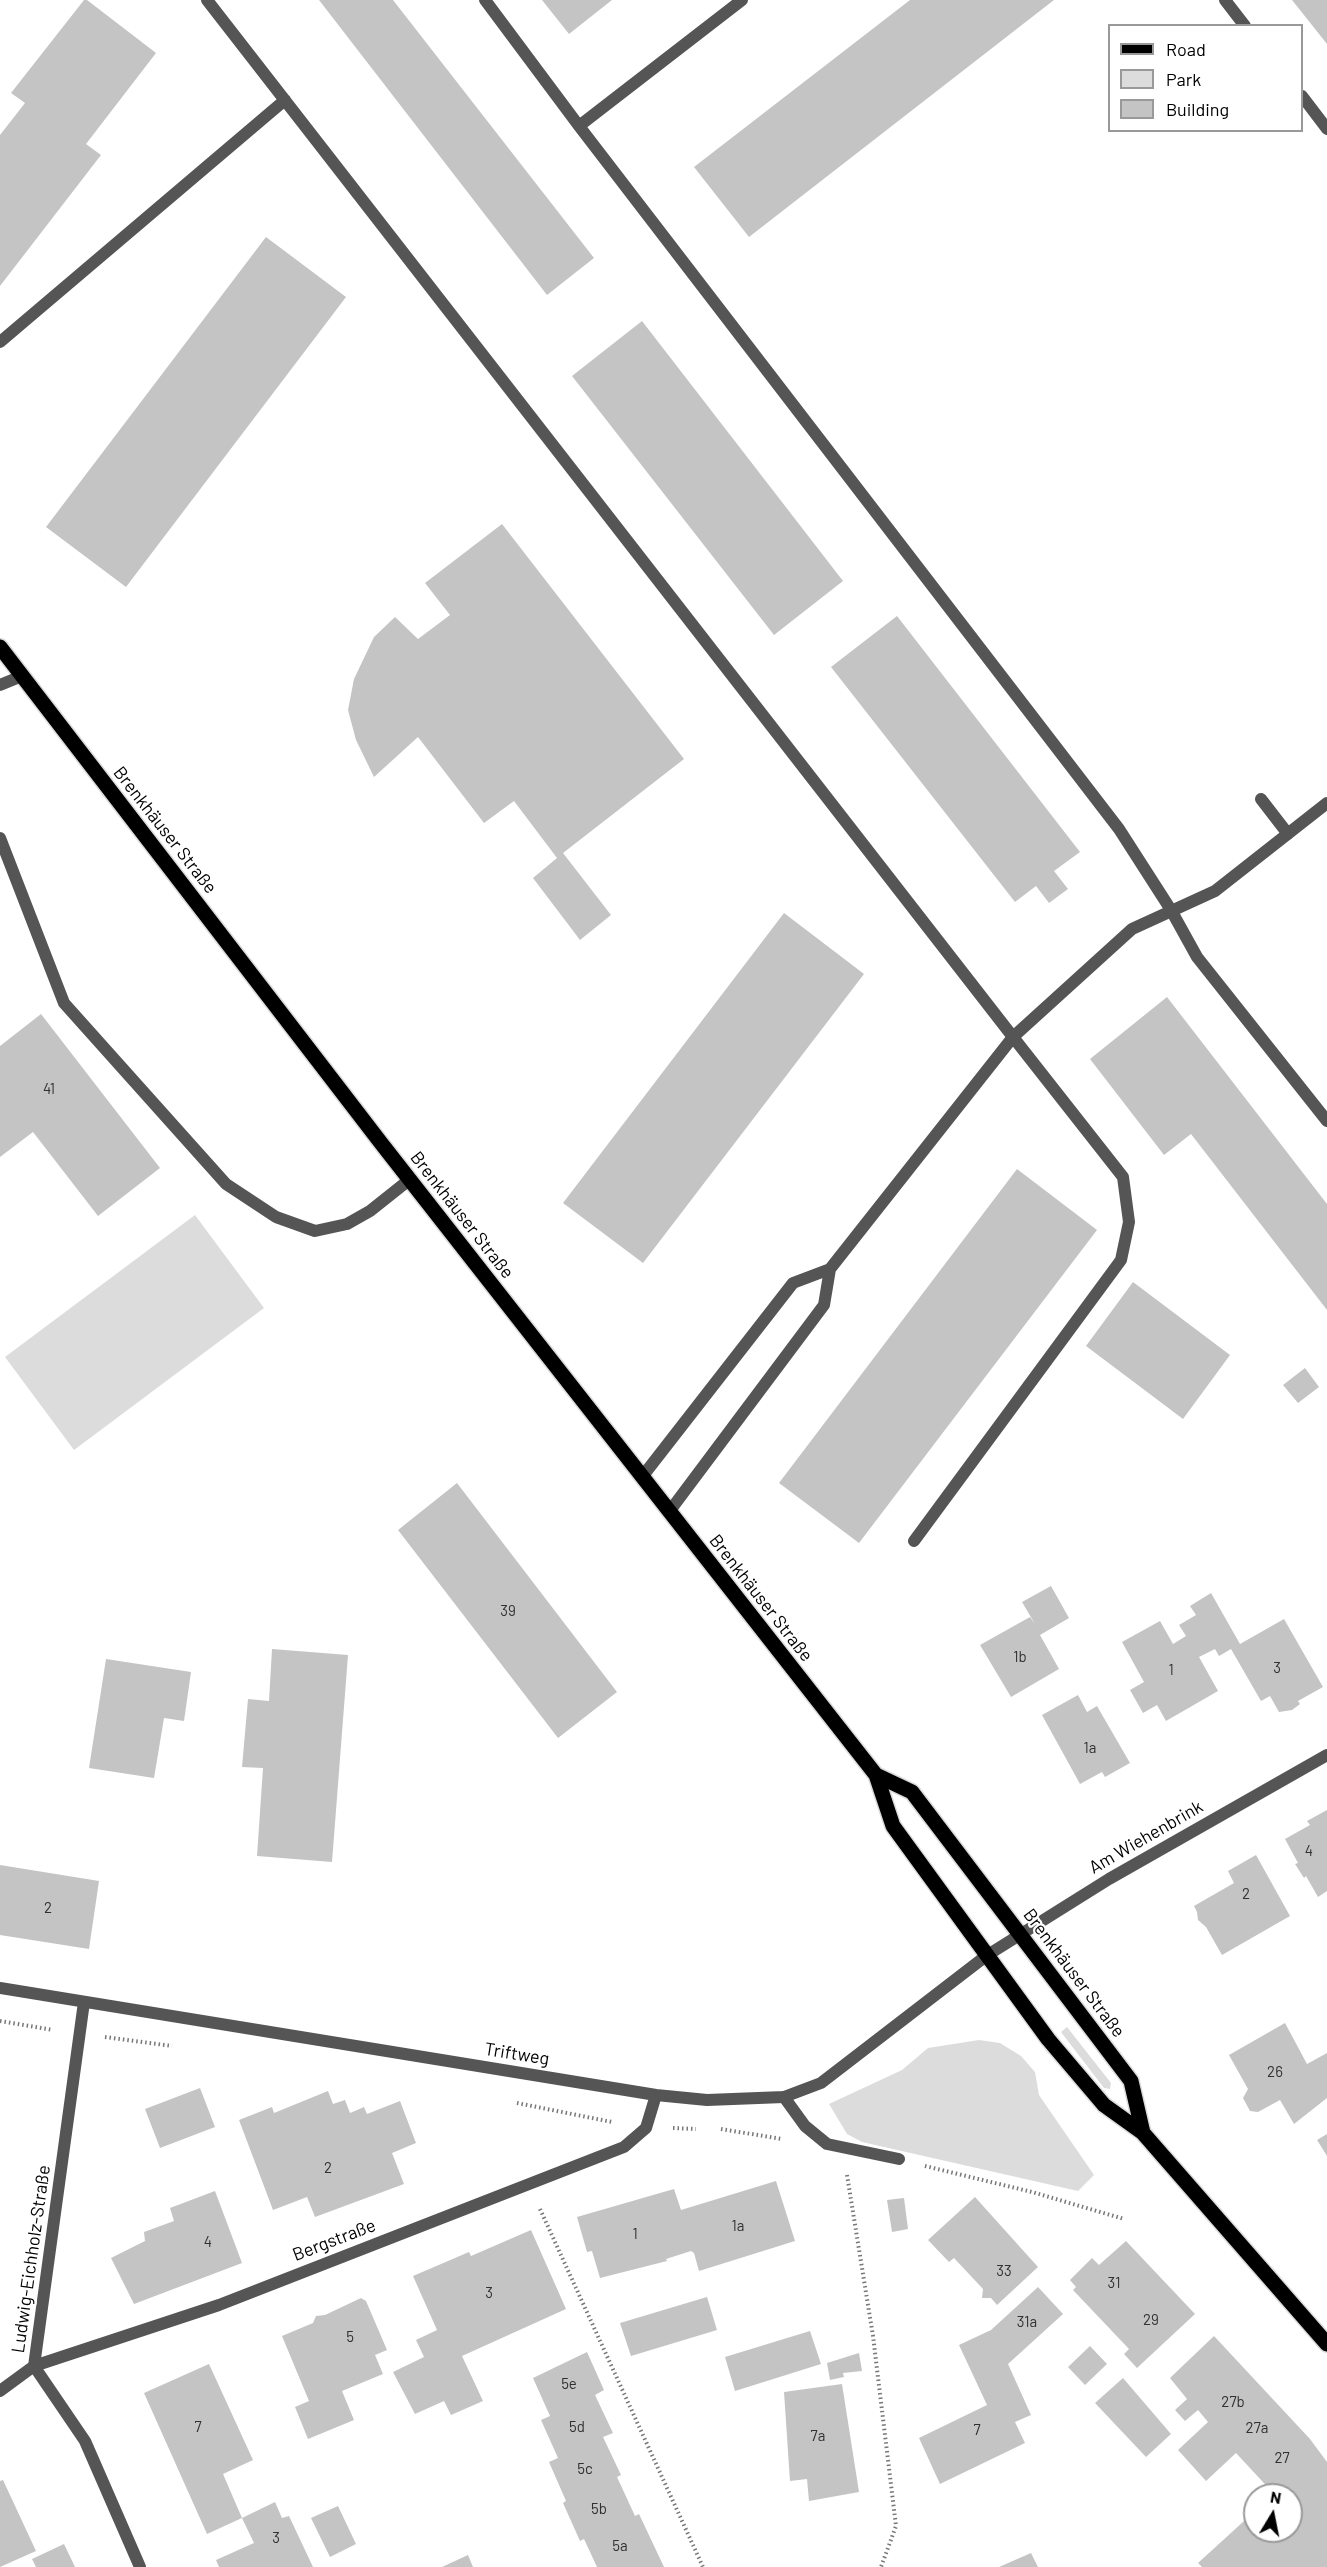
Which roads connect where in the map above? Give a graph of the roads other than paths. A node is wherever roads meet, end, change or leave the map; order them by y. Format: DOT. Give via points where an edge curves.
graph roads {
  1 [pos="207,0"];
  2 [pos="485,0"];
  3 [pos="742,0"];
  4 [pos="1225,0"];
  5 [pos="1243,24"];
  6 [pos="1303,97"];
  7 [pos="285,100"];
  8 [pos="579,126"];
  9 [pos="1327,129"];
  10 [pos="0,342"];
  11 [pos="0,647"];
  12 [pos="22,676"];
  13 [pos="0,685"];
  14 [pos="1261,799"];
  15 [pos="1327,803"];
  16 [pos="1288,834"];
  17 [pos="0,838"];
  18 [pos="1171,910"];
  19 [pos="1013,1037"];
  20 [pos="1327,1120"];
  21 [pos="409,1180"];
  22 [pos="830,1269"];
  23 [pos="642,1477"];
  24 [pos="669,1512"];
  25 [pos="914,1541"];
  26 [pos="1327,1755"];
  27 [pos="876,1775"];
  28 [pos="1021,1935"];
  29 [pos="986,1956"];
  30 [pos="0,1988"];
  31 [pos="84,2002"];
  32 [pos="656,2096"];
  33 [pos="784,2097"];
  34 [pos="1143,2133"];
  35 [pos="899,2159"];
  36 [pos="1327,2342"];
  37 [pos="34,2366"];
  38 [pos="0,2391"];
  39 [pos="140,2567"];
  1 -- 7 [label="street"];
  2 -- 8 [label="street"];
  3 -- 8 [label="street"];
  4 -- 5 [label="street"];
  6 -- 9 [label="street"];
  7 -- 10 [label="street"];
  7 -- 19 [label="street"];
  8 -- 18 [label="street" via="1119,829"];
  11 -- 12 [label="main road, Brenkhäuser Straße"];
  12 -- 13 [label="street"];
  12 -- 21 [label="main road, Brenkhäuser Straße"];
  14 -- 16 [label="street"];
  15 -- 16 [label="street"];
  16 -- 18 [label="street" via="1215,891"];
  17 -- 21 [label="street" via="64,1003 226,1184 276,1217 315,1231 347,1224"];
  18 -- 19 [label="street" via="1132,928"];
  18 -- 20 [label="street" via="1197,957"];
  19 -- 22 [label="street"];
  19 -- 25 [label="street" via="1122,1177 1129,1222 1121,1260"];
  21 -- 23 [label="main road, Brenkhäuser Straße"];
  22 -- 23 [label="street" via="793,1283"];
  22 -- 24 [label="street" via="824,1305"];
  23 -- 24 [label="main road, Brenkhäuser Straße"];
  24 -- 27 [label="main road, Brenkhäuser Straße"];
  26 -- 28 [label="street, Am Wiehenbrink" via="1109,1879"];
  27 -- 28 [label="main road, Brenkhäuser Straße" via="912,1792"];
  27 -- 29 [label="main road, Brenkhäuser Straße" via="893,1826"];
  28 -- 29 [label="street, Am Wiehenbrink"];
  28 -- 34 [label="main road, Brenkhäuser Straße" via="1131,2081"];
  29 -- 33 [label="street, Triftweg" via="821,2083"];
  29 -- 34 [label="main road, Brenkhäuser Straße" via="1104,2105"];
  30 -- 31 [label="street, Triftweg"];
  31 -- 32 [label="street, Triftweg"];
  31 -- 37 [label="street, Ludwig-Eichholz-Straße"];
  32 -- 33 [label="street, Triftweg" via="707,2100"];
  32 -- 37 [label="street, Bergstraße" via="646,2128 624,2147 219,2305"];
  33 -- 35 [label="street" via="805,2126 827,2144"];
  34 -- 36 [label="main road, Brenkhäuser Straße"];
  37 -- 38 [label="street, Bergstraße"];
  37 -- 39 [label="street, Ludwig-Eichholz-Straße" via="85,2441"];
}
